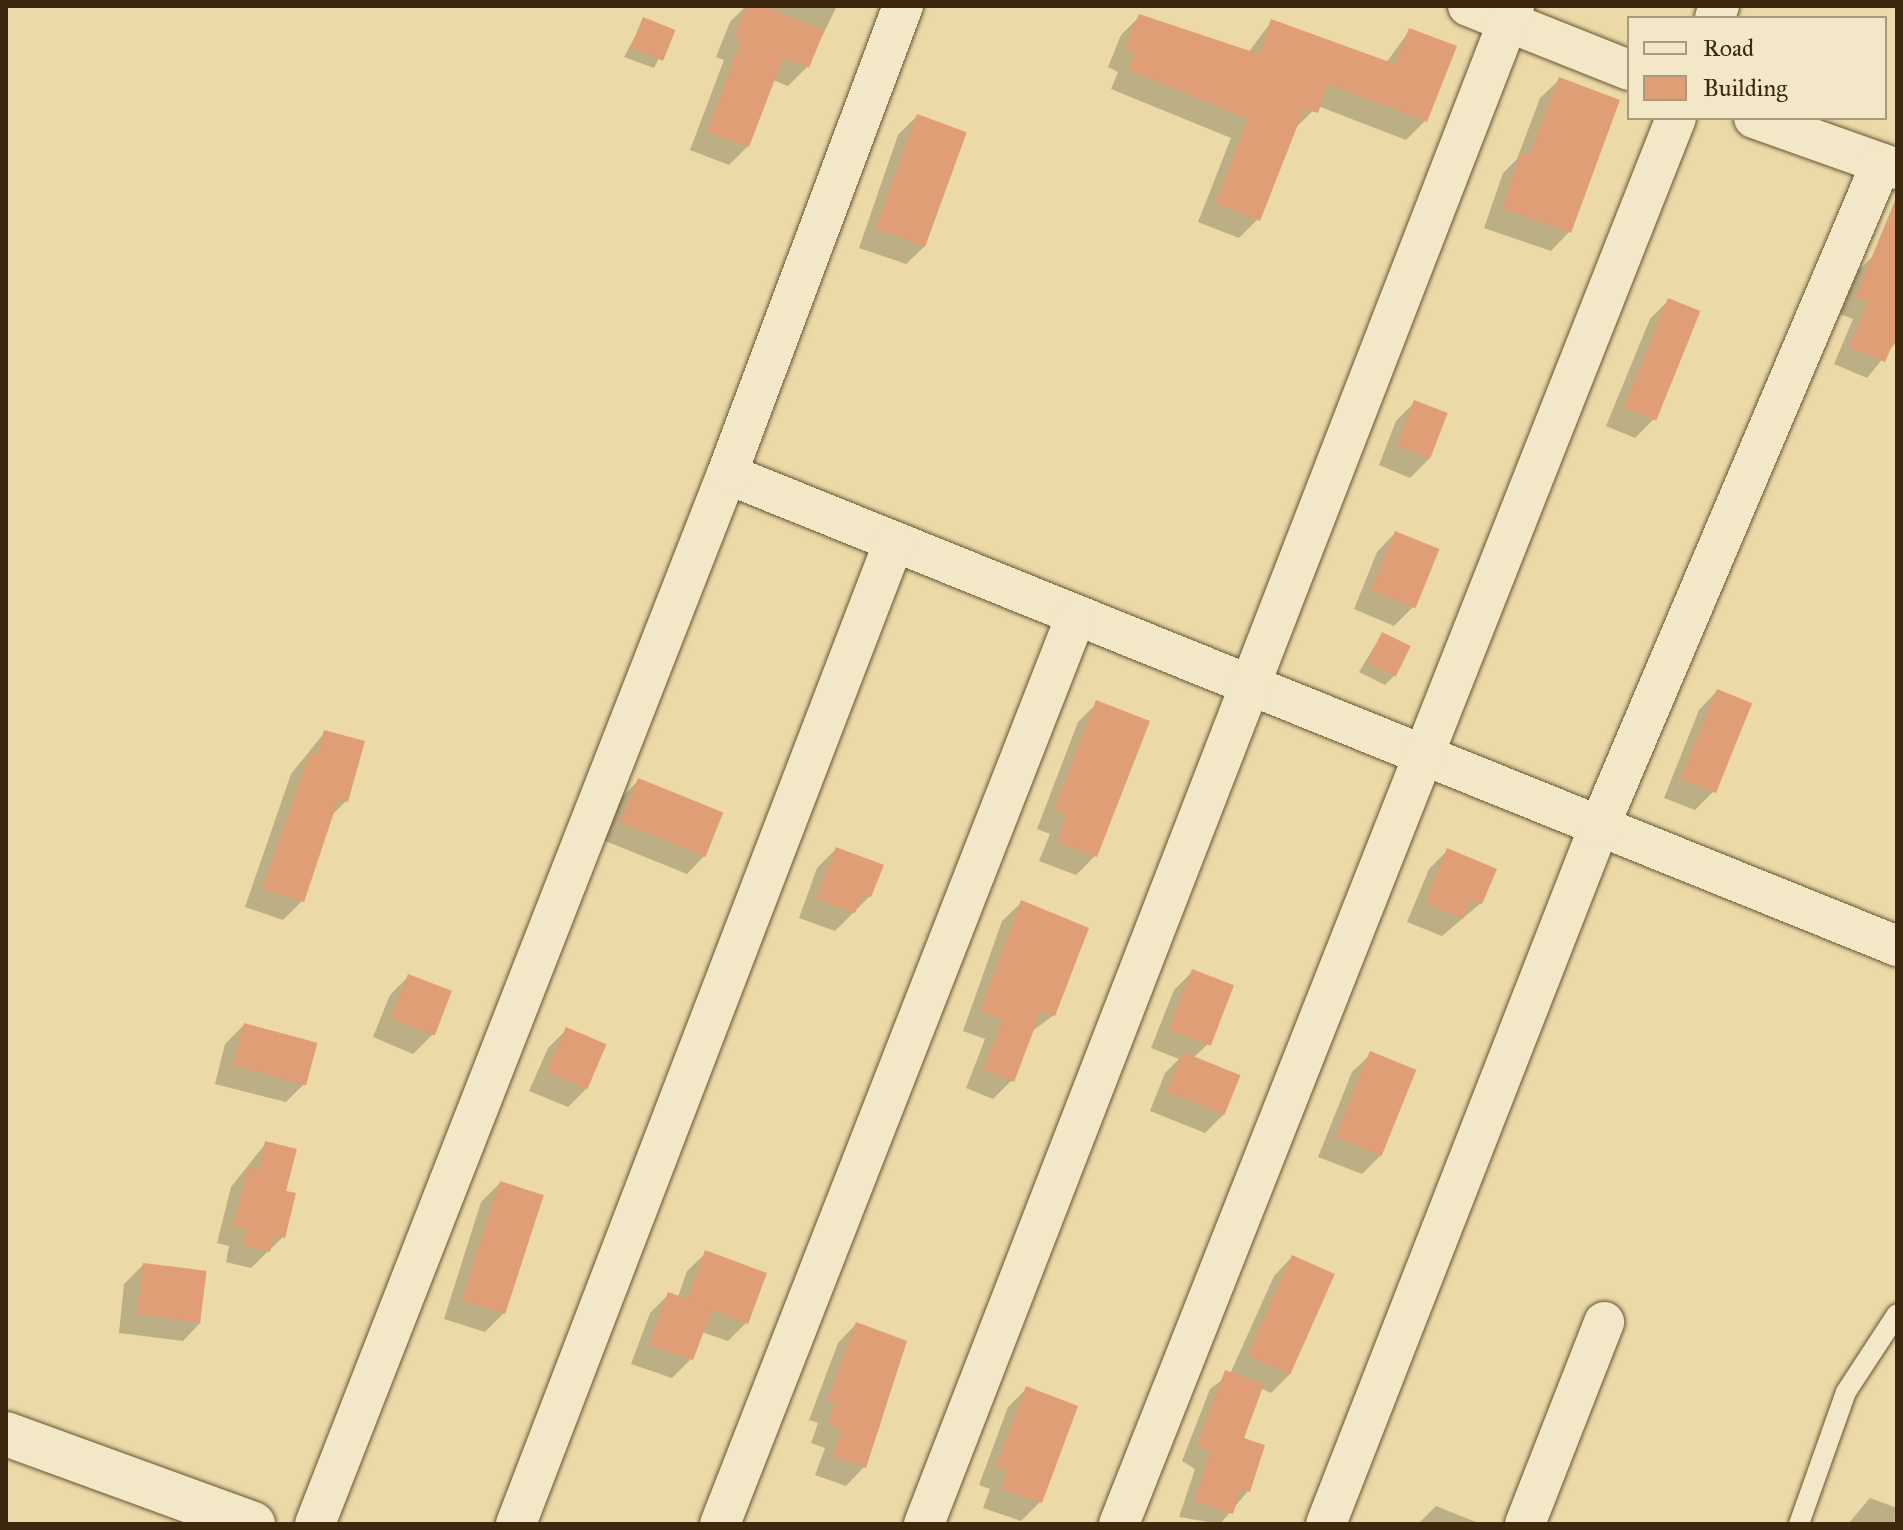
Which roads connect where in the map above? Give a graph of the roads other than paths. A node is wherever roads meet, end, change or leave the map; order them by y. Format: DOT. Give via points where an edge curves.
graph roads {
  1 [pos="903,6"];
  2 [pos="1468,6"];
  3 [pos="1511,14"];
  4 [pos="1627,69"];
  5 [pos="1675,120"];
  6 [pos="1760,120"];
  7 [pos="1889,166"];
  8 [pos="727,474"];
  9 [pos="894,542"];
  10 [pos="1076,616"];
  11 [pos="1249,686"];
  12 [pos="1424,756"];
  13 [pos="1599,827"];
  14 [pos="1897,946"];
  15 [pos="1897,1314"];
  16 [pos="1604,1322"];
  17 [pos="6,1434"];
  18 [pos="253,1524"];
  19 [pos="315,1524"];
  20 [pos="516,1524"];
  21 [pos="720,1524"];
  22 [pos="924,1524"];
  23 [pos="1119,1524"];
  24 [pos="1326,1524"];
  25 [pos="1525,1524"];
  26 [pos="1799,1524"];
  1 -- 8 [label="street"];
  2 -- 3 [label="street"];
  3 -- 4 [label="street"];
  3 -- 11 [label="street"];
  5 -- 12 [label="street"];
  6 -- 7 [label="street"];
  7 -- 13 [label="street"];
  8 -- 9 [label="street"];
  8 -- 19 [label="street"];
  9 -- 10 [label="street"];
  9 -- 20 [label="street"];
  10 -- 11 [label="street"];
  10 -- 21 [label="street"];
  11 -- 12 [label="street"];
  11 -- 22 [label="street"];
  12 -- 13 [label="street"];
  12 -- 23 [label="street"];
  13 -- 14 [label="street"];
  13 -- 24 [label="street"];
  15 -- 26 [label="lane" via="1846,1392"];
  16 -- 25 [label="street"];
  17 -- 18 [label="street"];
}
